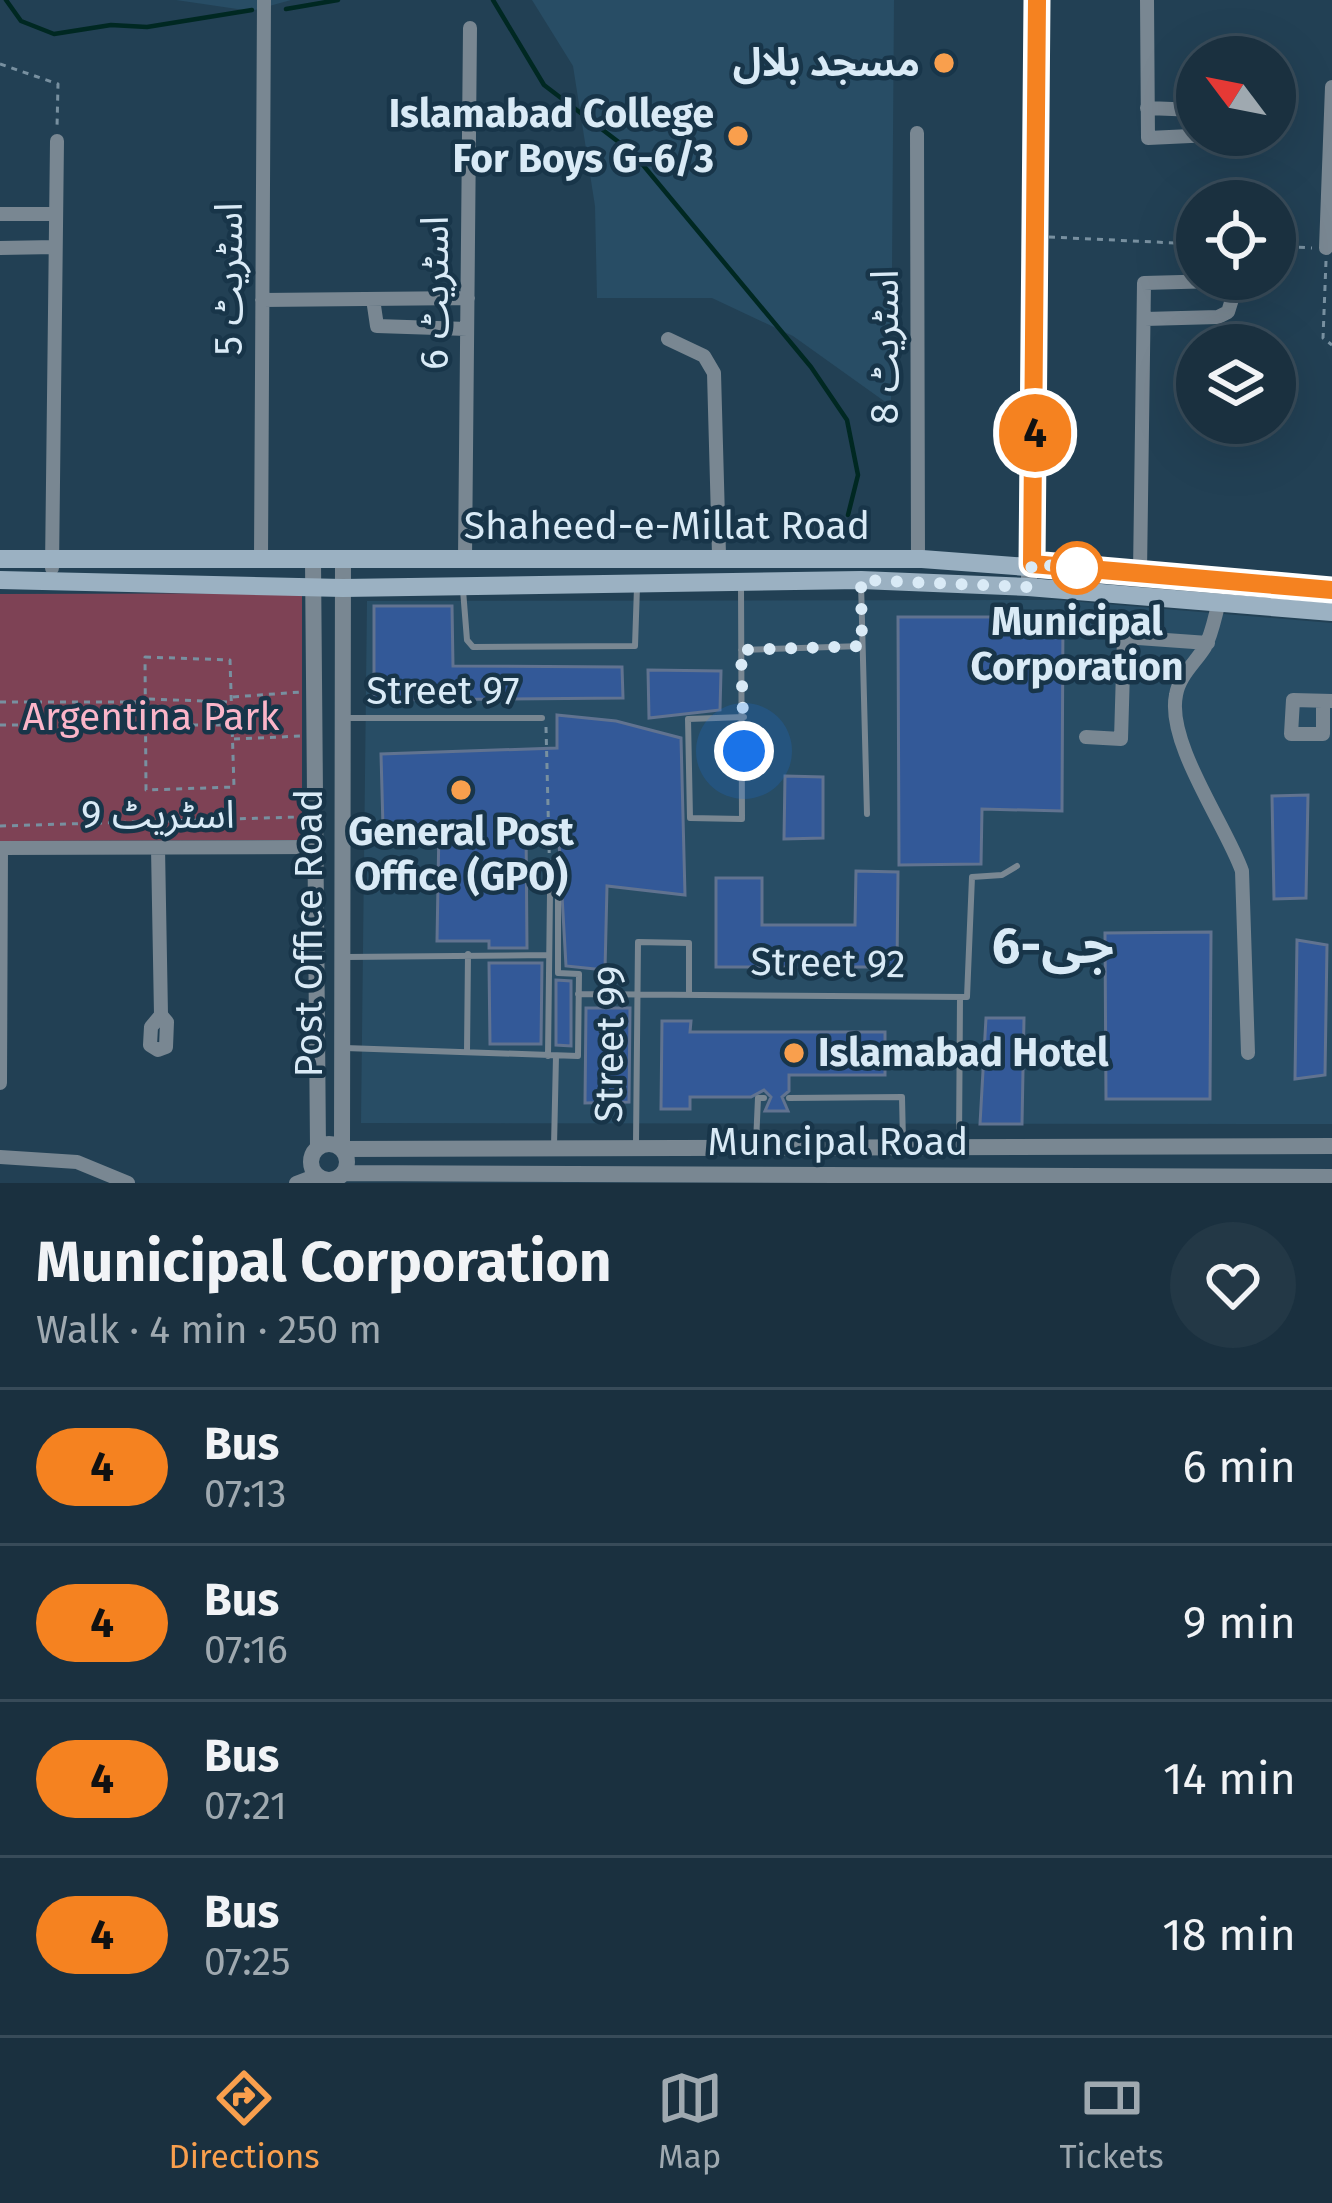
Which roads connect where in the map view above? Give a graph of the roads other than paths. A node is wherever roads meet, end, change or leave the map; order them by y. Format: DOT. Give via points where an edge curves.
graph roads {
  1 [pos="263,0"];
  2 [pos="1037,0"];
  3 [pos="1147,0"];
  4 [pos="470,28"];
  5 [pos="1332,87"];
  6 [pos="1147,108"];
  7 [pos="1176,109"];
  8 [pos="917,133"];
  9 [pos="1176,137"];
  10 [pos="57,141"];
  11 [pos="0,214"];
  12 [pos="56,214"];
  13 [pos="0,248"];
  14 [pos="55,248"];
  15 [pos="1327,248"];
  16 [pos="468,298"];
  17 [pos="373,299"];
  18 [pos="262,300"];
  19 [pos="1145,319"];
  20 [pos="467,329"];
  21 [pos="668,339"];
  22 [pos="741,554"];
  23 [pos="719,555"];
  24 [pos="52,557"];
  25 [pos="0,559"];
  26 [pos="261,559"];
  27 [pos="465,559"];
  28 [pos="344,560"];
  29 [pos="918,560"];
  30 [pos="313,561"];
  31 [pos="1032,564"];
  32 [pos="1139,574"];
  33 [pos="53,579"];
  34 [pos="741,579"];
  35 [pos="0,580"];
  36 [pos="861,580"];
  37 [pos="462,583"];
  38 [pos="637,583"];
  39 [pos="313,587"];
  40 [pos="1028,587"];
  41 [pos="343,588"];
  42 [pos="1332,590"];
  43 [pos="1219,602"];
  44 [pos="1332,612"];
  45 [pos="1208,643"];
  46 [pos="862,646"];
  47 [pos="741,650"];
  48 [pos="744,717"];
  49 [pos="343,718"];
  50 [pos="542,718"];
  51 [pos="314,726"];
  52 [pos="1086,737"];
  53 [pos="867,814"];
  54 [pos="315,847"];
  55 [pos="1,848"];
  56 [pos="158,848"];
  57 [pos="1017,866"];
  58 [pos="550,892"];
  59 [pos="559,898"];
  60 [pos="468,954"];
  61 [pos="548,955"];
  62 [pos="343,957"];
  63 [pos="578,994"];
  64 [pos="689,994"];
  65 [pos="637,995"];
  66 [pos="963,998"];
  67 [pos="167,1033"];
  68 [pos="341,1048"];
  69 [pos="467,1052"];
  70 [pos="0,1053"];
  71 [pos="1248,1053"];
  72 [pos="552,1056"];
  73 [pos="1,1082"];
  74 [pos="764,1098"];
  75 [pos="789,1098"];
  76 [pos="342,1119"];
  77 [pos="554,1146"];
  78 [pos="903,1146"];
  79 [pos="1332,1146"];
  80 [pos="636,1147"];
  81 [pos="755,1147"];
  82 [pos="959,1147"];
  83 [pos="318,1148"];
  84 [pos="376,1148"];
  85 [pos="1053,1148"];
  86 [pos="342,1149"];
  87 [pos="1077,1149"];
  88 [pos="0,1157"];
  89 [pos="344,1173"];
  90 [pos="1332,1177"];
  91 [pos="447,1178"];
  92 [pos="581,1178"];
  93 [pos="317,1179"];
  94 [pos="700,1179"];
  95 [pos="823,1179"];
  96 [pos="967,1179"];
  97 [pos="1054,1180"];
  98 [pos="1077,1180"];
  99 [pos="1203,1180"];
  100 [pos="1310,1180"];
  101 [pos="128,1183"];
  102 [pos="296,1183"];
  1 -- 18 [label="street, اسٹریٹ 5"];
  2 -- 31 [label="street"];
  3 -- 6 [label="street"];
  4 -- 16 [label="street, اسٹریٹ 6"];
  5 -- 15 [label="street"];
  6 -- 7 [label="street"];
  6 -- 9 [label="street" via="1148,138"];
  8 -- 29 [label="street, اسٹریٹ 8"];
  10 -- 12 [label="street"];
  11 -- 12 [label="street"];
  12 -- 14 [label="street"];
  13 -- 14 [label="street"];
  14 -- 24 [label="street"];
  16 -- 17 [label="street"];
  16 -- 20 [label="street, اسٹریٹ 6"];
  17 -- 18 [label="street"];
  17 -- 20 [label="street" via="377,326"];
  18 -- 26 [label="street, اسٹریٹ 5"];
  19 -- 19 [label="street" via="1144,283 1218,280 1234,296 1218,317"];
  19 -- 32 [label="street"];
  20 -- 27 [label="street, اسٹریٹ 6"];
  21 -- 23 [label="street" via="704,356 714,373"];
  22 -- 23 [label="main road, Shaheed-e-Millat Road"];
  22 -- 29 [label="main road, Shaheed-e-Millat Road"];
  22 -- 34 [label="main road"];
  23 -- 27 [label="main road, Shaheed-e-Millat Road"];
  24 -- 25 [label="main road, Shaheed-e-Millat Road"];
  24 -- 26 [label="main road, Shaheed-e-Millat Road"];
  24 -- 33 [label="street"];
  26 -- 30 [label="main road, Shaheed-e-Millat Road"];
  27 -- 28 [label="main road, Shaheed-e-Millat Road"];
  28 -- 30 [label="main road, Shaheed-e-Millat Road"];
  28 -- 41 [label="street, Post Office Road"];
  29 -- 31 [label="main road, Shaheed-e-Millat Road"];
  30 -- 39 [label="street, Post Office Road"];
  31 -- 32 [label="main road, Shaheed-e-Millat Road"];
  31 -- 40 [label="street"];
  32 -- 42 [label="main road, Shaheed-e-Millat Road"];
  33 -- 35 [label="main road, Shaheed-e-Millat Road"];
  33 -- 39 [label="main road, Shaheed-e-Millat Road"];
  34 -- 36 [label="main road, Shaheed-e-Millat Road"];
  34 -- 38 [label="main road, Shaheed-e-Millat Road"];
  34 -- 47 [label="lane"];
  36 -- 40 [label="main road, Shaheed-e-Millat Road"];
  36 -- 46 [label="lane"];
  37 -- 38 [label="main road, Shaheed-e-Millat Road"];
  37 -- 38 [label="lane" via="473,647 635,646"];
  37 -- 41 [label="main road, Shaheed-e-Millat Road"];
  39 -- 41 [label="main road, Shaheed-e-Millat Road"];
  39 -- 51 [label="street, Post Office Road"];
  40 -- 43 [label="main road, Shaheed-e-Millat Road"];
  41 -- 49 [label="street, Post Office Road"];
  43 -- 44 [label="main road, Shaheed-e-Millat Road"];
  43 -- 45 [label="street"];
  45 -- 52 [label="street" via="1124,637 1120,739"];
  45 -- 71 [label="street" via="1174,702 1208,809 1242,871"];
  46 -- 47 [label="lane"];
  46 -- 53 [label="lane"];
  47 -- 48 [label="lane"];
  48 -- 48 [label="lane" via="742,819 690,818 688,719"];
  49 -- 50 [label="lane, Street 97"];
  49 -- 51 [label="street"];
  49 -- 62 [label="street, Post Office Road"];
  51 -- 54 [label="street, Post Office Road"];
  54 -- 56 [label="street, اسٹریٹ 9"];
  54 -- 83 [label="street, Post Office Road"];
  55 -- 56 [label="street, اسٹریٹ 9"];
  55 -- 70 [label="street"];
  56 -- 67 [label="street"];
  57 -- 66 [label="lane" via="972,877"];
  58 -- 61 [label="lane"];
  59 -- 63 [label="lane" via="558,973 579,974"];
  60 -- 61 [label="lane"];
  60 -- 62 [label="lane"];
  60 -- 69 [label="lane"];
  61 -- 72 [label="lane"];
  62 -- 68 [label="street, Post Office Road"];
  63 -- 65 [label="lane, Street 92"];
  63 -- 72 [label="lane" via="578,1056"];
  64 -- 65 [label="lane, Street 92"];
  64 -- 65 [label="lane, Street 99" via="689,943 638,942"];
  64 -- 66 [label="lane, Street 92"];
  65 -- 80 [label="lane, Street 99"];
  66 -- 82 [label="lane"];
  68 -- 69 [label="lane"];
  68 -- 76 [label="street, Post Office Road"];
  69 -- 72 [label="lane"];
  70 -- 73 [label="street"];
  72 -- 77 [label="lane"];
  74 -- 81 [label="lane"];
  75 -- 78 [label="lane" via="902,1097"];
  76 -- 84 [label="street"];
  76 -- 86 [label="street, Post Office Road"];
  77 -- 80 [label="street"];
  77 -- 84 [label="street"];
  78 -- 81 [label="street"];
  78 -- 82 [label="street"];
  79 -- 87 [label="street"];
  80 -- 81 [label="street"];
  82 -- 85 [label="street"];
  83 -- 86 [label="street"];
  83 -- 93 [label="street" via="311,1164"];
  84 -- 86 [label="street"];
  85 -- 87 [label="street"];
  85 -- 97 [label="street"];
  86 -- 89 [label="street"];
  87 -- 98 [label="street"];
  88 -- 101 [label="street" via="76,1162"];
  89 -- 91 [label="street, Muncipal Road"];
  89 -- 93 [label="street"];
  90 -- 100 [label="street, Muncipal Road"];
  91 -- 92 [label="street, Muncipal Road"];
  92 -- 94 [label="street, Muncipal Road"];
  93 -- 102 [label="street"];
  94 -- 95 [label="street, Muncipal Road"];
  95 -- 96 [label="street, Muncipal Road"];
  96 -- 97 [label="street, Muncipal Road"];
  97 -- 98 [label="street, Muncipal Road"];
  98 -- 99 [label="street, Muncipal Road"];
  99 -- 100 [label="street, Muncipal Road"];
}
